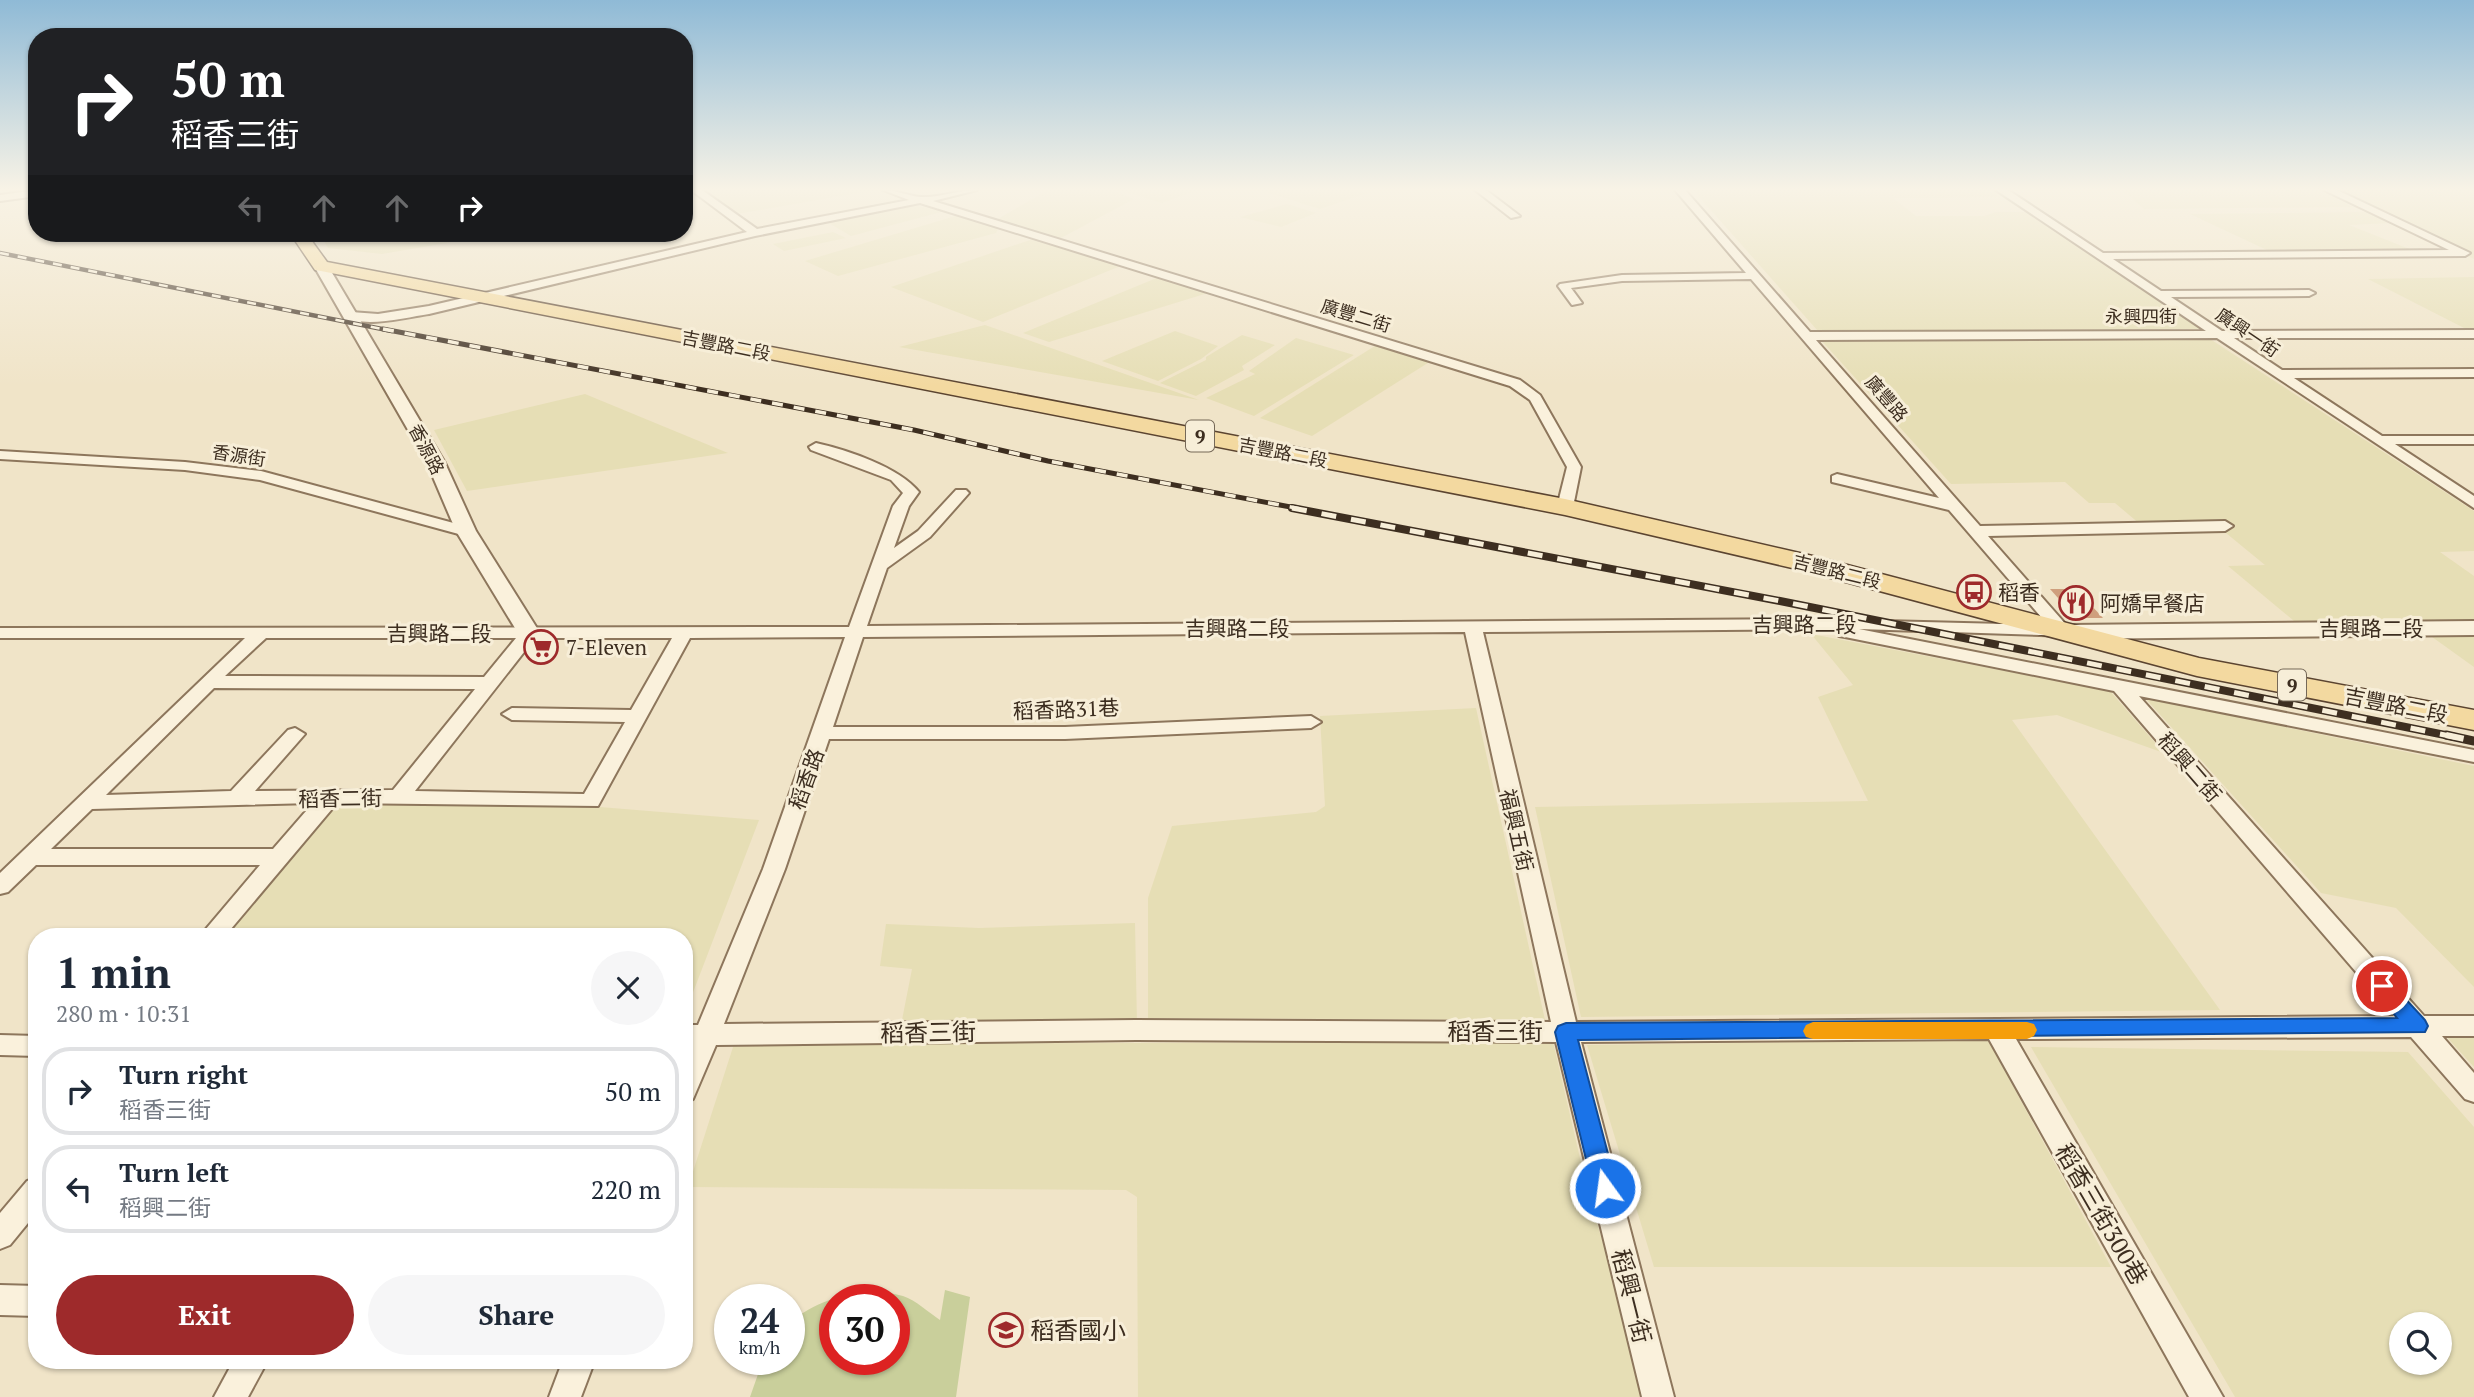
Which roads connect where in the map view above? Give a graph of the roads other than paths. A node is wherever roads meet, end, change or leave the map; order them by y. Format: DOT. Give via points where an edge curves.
graph roads {
  1 [pos="313,255"];
  2 [pos="658,255"];
  3 [pos="1104,255"];
  4 [pos="1737,255"];
  5 [pos="2104,256"];
  6 [pos="2469,256"];
  7 [pos="321,266"];
  8 [pos="1755,276"];
  9 [pos="2160,293"];
  10 [pos="2309,293"];
  11 [pos="475,297"];
  12 [pos="1576,303"];
  13 [pos="351,316"];
  14 [pos="2218,333"];
  15 [pos="2474,334"];
  16 [pos="1808,336"];
  17 [pos="2474,373"];
  18 [pos="2278,374"];
  19 [pos="2379,440"];
  20 [pos="2474,440"];
  21 [pos="816,447"];
  22 [pos="0,455"];
  23 [pos="1837,479"];
  24 [pos="961,493"];
  25 [pos="2474,503"];
  26 [pos="1565,507"];
  27 [pos="1956,507"];
  28 [pos="2225,526"];
  29 [pos="466,531"];
  30 [pos="1976,531"];
  31 [pos="879,566"];
  32 [pos="1802,624"];
  33 [pos="1473,628"];
  34 [pos="2474,628"];
  35 [pos="262,632"];
  36 [pos="684,632"];
  37 [pos="854,632"];
  38 [pos="2063,632"];
  39 [pos="0,633"];
  40 [pos="529,633"];
  41 [pos="2112,645"];
  42 [pos="208,682"];
  43 [pos="489,683"];
  44 [pos="2117,684"];
  45 [pos="2474,704"];
  46 [pos="512,714"];
  47 [pos="640,716"];
  48 [pos="2474,720"];
  49 [pos="1311,722"];
  50 [pos="823,733"];
  51 [pos="295,734"];
  52 [pos="2474,756"];
  53 [pos="331,796"];
  54 [pos="399,797"];
  55 [pos="235,800"];
  56 [pos="89,802"];
  57 [pos="30,857"];
  58 [pos="281,857"];
  59 [pos="0,886"];
  60 [pos="219,928"];
  61 [pos="2417,1026"];
  62 [pos="2474,1026"];
  63 [pos="1997,1030"];
  64 [pos="1566,1032"];
  65 [pos="695,1034"];
  66 [pos="0,1045"];
  67 [pos="28,1046"];
  68 [pos="2474,1091"];
  69 [pos="28,1201"];
  70 [pos="0,1235"];
  71 [pos="0,1300"];
  72 [pos="28,1301"];
  73 [pos="247,1369"];
  74 [pos="576,1369"];
  75 [pos="230,1397"];
  76 [pos="565,1397"];
  77 [pos="1658,1397"];
  78 [pos="2207,1397"];
  1 -- 7 [label="main road"];
  2 -- 11 [label="street"];
  3 -- 26 [label="street, 廣豐二街" via="1515,383 1535,398 1574,467"];
  4 -- 8 [label="street, 廣豐路"];
  5 -- 6 [label="street"];
  5 -- 9 [label="street, 廣興一街"];
  7 -- 11 [label="main road, 吉豐路二段 / 9"];
  7 -- 13 [label="street, 香源路"];
  8 -- 12 [label="street" via="1622,278 1564,286"];
  8 -- 16 [label="street, 廣豐路"];
  9 -- 10 [label="street"];
  9 -- 14 [label="street, 廣興一街"];
  11 -- 13 [label="street" via="378,318"];
  11 -- 26 [label="main road, 吉豐路二段 / 9"];
  13 -- 29 [label="street, 香源路" via="436,463"];
  14 -- 15 [label="street, 永興四街"];
  14 -- 16 [label="street, 永興四街"];
  14 -- 18 [label="street, 廣興一街"];
  16 -- 27 [label="street, 廣豐路"];
  17 -- 18 [label="street"];
  18 -- 19 [label="street, 廣興一街"];
  19 -- 20 [label="street"];
  19 -- 25 [label="street, 廣興一街"];
  21 -- 31 [label="street, 稻香路" via="896,477 911,492 901,506"];
  22 -- 29 [label="street, 香源街" via="185,466 261,476"];
  23 -- 27 [label="street"];
  24 -- 31 [label="street" via="924,534"];
  26 -- 38 [label="main road, 吉豐路二段 / 9" via="1820,566"];
  27 -- 30 [label="street, 廣豐路"];
  28 -- 30 [label="street"];
  29 -- 40 [label="street, 香源路"];
  30 -- 38 [label="street, 廣豐路"];
  31 -- 37 [label="street, 稻香路"];
  32 -- 33 [label="street, 吉興路二段"];
  32 -- 38 [label="street, 吉興路二段"];
  32 -- 44 [label="street"];
  33 -- 37 [label="street, 吉興路二段"];
  33 -- 64 [label="street, 福興五街"];
  34 -- 38 [label="street, 吉興路二段"];
  35 -- 39 [label="street, 吉興路二段"];
  35 -- 40 [label="street, 吉興路二段"];
  35 -- 42 [label="street"];
  36 -- 37 [label="street, 吉興路二段"];
  36 -- 40 [label="street, 吉興路二段"];
  36 -- 47 [label="street"];
  37 -- 50 [label="street, 稻香路"];
  38 -- 41 [label="main road, 吉豐路二段 / 9"];
  40 -- 43 [label="street"];
  41 -- 45 [label="main road, 吉豐路二段 / 9" via="2190,650"];
  41 -- 48 [label="main road, 吉豐路二段 / 9" via="2197,667"];
  42 -- 43 [label="street"];
  42 -- 56 [label="street"];
  43 -- 54 [label="street"];
  44 -- 52 [label="street"];
  44 -- 61 [label="street, 稻興二街"];
  46 -- 47 [label="street"];
  47 -- 54 [label="street, 稻香二街" via="591,801"];
  49 -- 50 [label="street, 稻香路31巷" via="1065,733"];
  50 -- 65 [label="street, 稻香路" via="774,869"];
  51 -- 55 [label="street"];
  53 -- 54 [label="street, 稻香二街"];
  53 -- 55 [label="street, 稻香二街"];
  53 -- 58 [label="street"];
  55 -- 56 [label="street, 稻香二街"];
  56 -- 57 [label="street"];
  57 -- 58 [label="street"];
  57 -- 59 [label="street"];
  58 -- 60 [label="street"];
  61 -- 62 [label="street, 稻香三街"];
  61 -- 63 [label="street, 稻香三街"];
  61 -- 68 [label="street, 稻興二街"];
  63 -- 64 [label="street, 稻香三街"];
  63 -- 78 [label="street, 稻香三街300巷"];
  64 -- 65 [label="street, 稻香三街"];
  64 -- 77 [label="street, 稻興一街"];
  66 -- 67 [label="street"];
  69 -- 70 [label="street"];
  71 -- 72 [label="street"];
  73 -- 75 [label="street"];
  74 -- 76 [label="street"];
}
